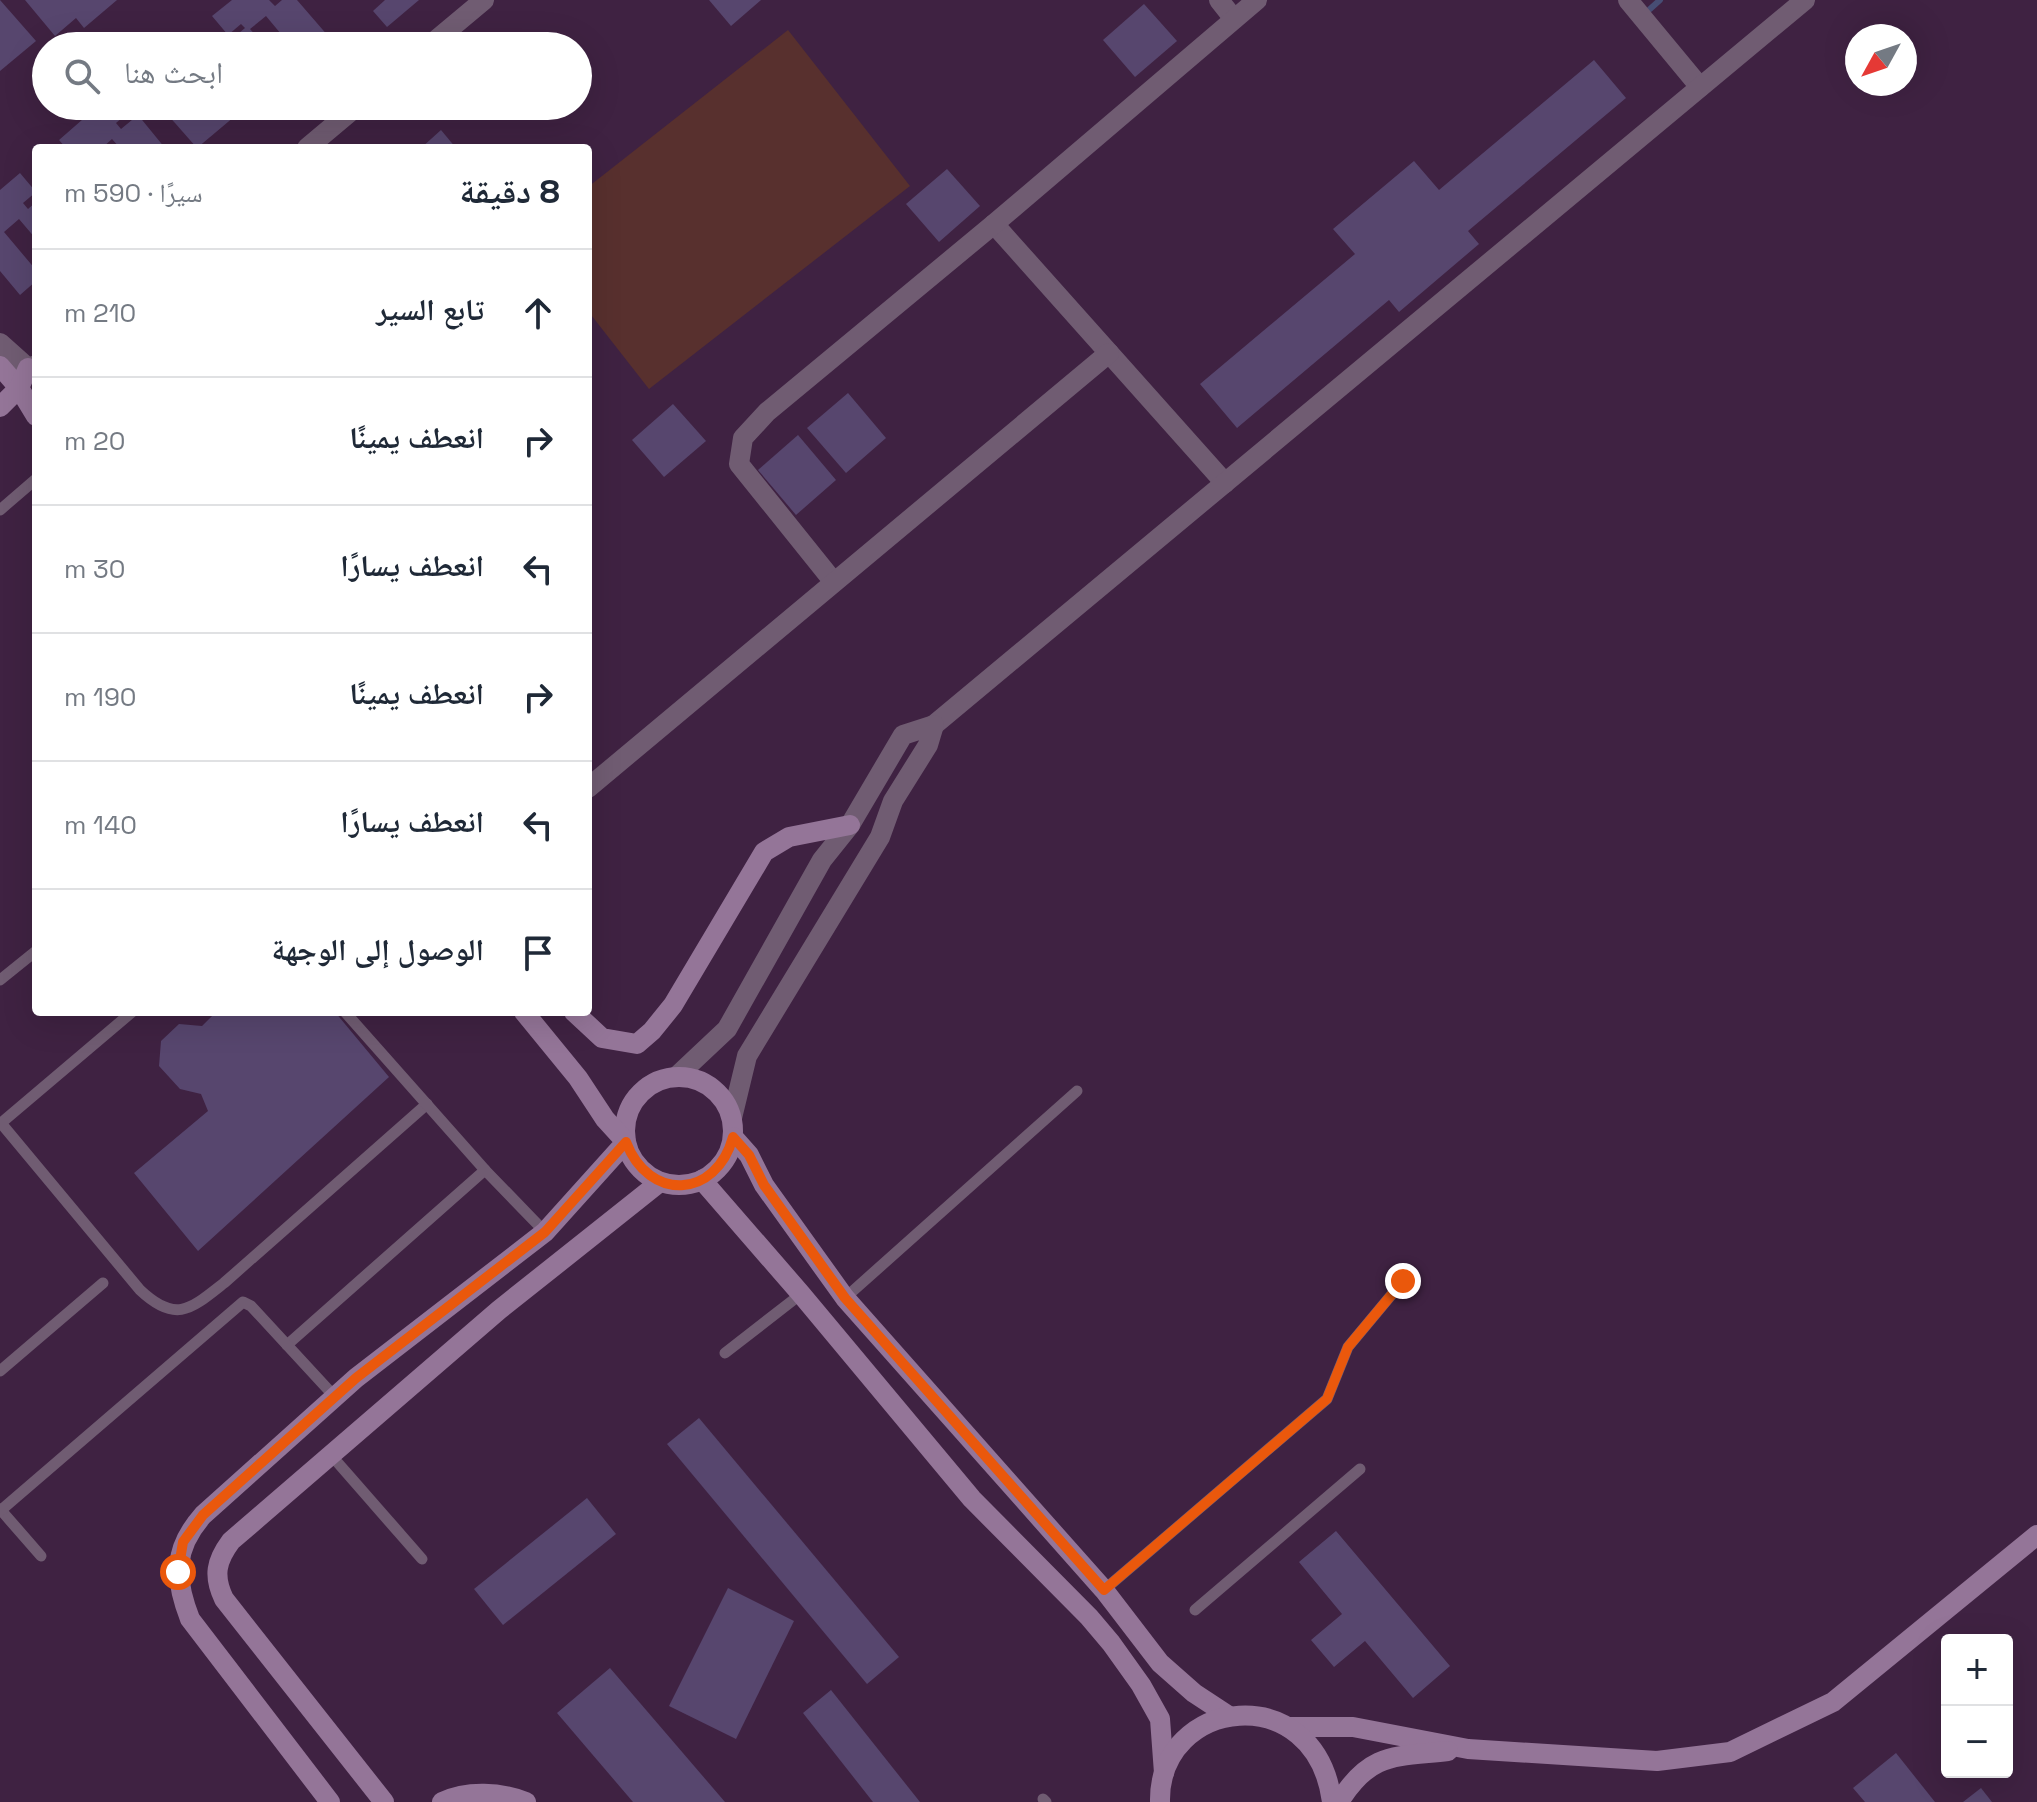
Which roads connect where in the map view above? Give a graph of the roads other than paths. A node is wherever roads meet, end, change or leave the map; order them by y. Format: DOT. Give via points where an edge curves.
graph roads {
  1 [pos="484,0"];
  2 [pos="1219,0"];
  3 [pos="1257,0"];
  4 [pos="1628,0"];
  5 [pos="1805,0"];
  6 [pos="1234,19"];
  7 [pos="446,32"];
  8 [pos="1700,87"];
  9 [pos="340,120"];
  10 [pos="312,144"];
  11 [pos="994,224"];
  12 [pos="0,343"];
  13 [pos="1109,353"];
  14 [pos="0,365"];
  15 [pos="30,375"];
  16 [pos="0,407"];
  17 [pos="1225,483"];
  18 [pos="32,487"];
  19 [pos="0,510"];
  20 [pos="833,581"];
  21 [pos="934,725"];
  22 [pos="592,785"];
  23 [pos="850,825"];
  24 [pos="880,837"];
  25 [pos="32,954"];
  26 [pos="0,980"];
  27 [pos="127,1016"];
  28 [pos="349,1016"];
  29 [pos="527,1016"];
  30 [pos="578,1016"];
  31 [pos="676,1077"];
  32 [pos="1077,1091"];
  33 [pos="427,1104"];
  34 [pos="732,1128"];
  35 [pos="626,1142"];
  36 [pos="485,1170"];
  37 [pos="702,1180"];
  38 [pos="660,1182"];
  39 [pos="545,1232"];
  40 [pos="1403,1281"];
  41 [pos="103,1283"];
  42 [pos="801,1294"];
  43 [pos="845,1298"];
  44 [pos="287,1345"];
  45 [pos="725,1353"];
  46 [pos="0,1371"];
  47 [pos="335,1397"];
  48 [pos="331,1455"];
  49 [pos="1360,1469"];
  50 [pos="0,1510"];
  51 [pos="2037,1535"];
  52 [pos="41,1556"];
  53 [pos="422,1559"];
  54 [pos="1104,1590"];
  55 [pos="1195,1610"];
  56 [pos="1229,1716"];
  57 [pos="1288,1727"];
  58 [pos="1468,1749"];
  59 [pos="1164,1773"];
  60 [pos="330,1802"];
  61 [pos="384,1802"];
  62 [pos="442,1802"];
  63 [pos="526,1802"];
  64 [pos="1160,1802"];
  65 [pos="1332,1802"];
  66 [pos="1339,1802"];
  1 -- 7 [label="street"];
  2 -- 6 [label="street"];
  3 -- 6 [label="street"];
  4 -- 8 [label="street"];
  5 -- 8 [label="street"];
  6 -- 11 [label="street"];
  8 -- 17 [label="street"];
  9 -- 10 [label="street"];
  11 -- 13 [label="street"];
  11 -- 20 [label="street" via="767,412 743,438 739,464"];
  12 -- 15 [label="street"];
  13 -- 17 [label="street"];
  13 -- 20 [label="street"];
  14 -- 15 [label="street"];
  15 -- 16 [label="street"];
  17 -- 21 [label="street"];
  18 -- 19 [label="lane"];
  20 -- 22 [label="street"];
  21 -- 23 [label="street" via="903,735"];
  21 -- 24 [label="street"];
  23 -- 24 [label="street"];
  23 -- 30 [label="street" via="789,837 764,852 673,1005 637,1044 602,1038"];
  23 -- 31 [label="street" via="822,860 727,1029"];
  24 -- 34 [label="street" via="747,1056"];
  25 -- 26 [label="lane"];
  27 -- 33 [label="lane" via="1,1123 155,1305 193,1308"];
  28 -- 33 [label="lane"];
  29 -- 35 [label="street"];
  31 -- 34 [label="street" via="711,1088 724,1101"];
  31 -- 35 [label="street" via="642,1091 631,1106"];
  32 -- 43 [label="lane"];
  33 -- 36 [label="lane"];
  34 -- 37 [label="street" via="728,1155"];
  34 -- 43 [label="street" via="764,1185"];
  35 -- 38 [label="street" via="644,1173"];
  35 -- 39 [label="street"];
  36 -- 39 [label="lane"];
  36 -- 44 [label="lane"];
  37 -- 38 [label="street"];
  37 -- 42 [label="street"];
  38 -- 48 [label="street" via="499,1310"];
  39 -- 47 [label="street"];
  40 -- 54 [label="lane" via="1348,1347 1327,1399"];
  41 -- 46 [label="lane"];
  42 -- 45 [label="lane"];
  42 -- 59 [label="street" via="972,1499 1111,1643 1160,1719"];
  43 -- 54 [label="street"];
  44 -- 47 [label="lane"];
  44 -- 50 [label="lane" via="243,1302"];
  47 -- 60 [label="street" via="196,1523 183,1542 178,1572 190,1619"];
  48 -- 53 [label="lane"];
  48 -- 61 [label="street" via="231,1541 221,1554 216,1584"];
  49 -- 55 [label="lane"];
  50 -- 52 [label="lane"];
  51 -- 58 [label="street" via="1833,1702 1730,1752 1657,1761"];
  54 -- 56 [label="street" via="1160,1663"];
  56 -- 57 [label="street" via="1254,1715"];
  56 -- 59 [label="street" via="1189,1736"];
  57 -- 58 [label="street" via="1353,1727"];
  57 -- 65 [label="street" via="1317,1753"];
  58 -- 66 [label="street" via="1373,1764 1359,1773"];
  59 -- 64 [label="street"];
  62 -- 63 [label="street" via="498,1794"];
}
